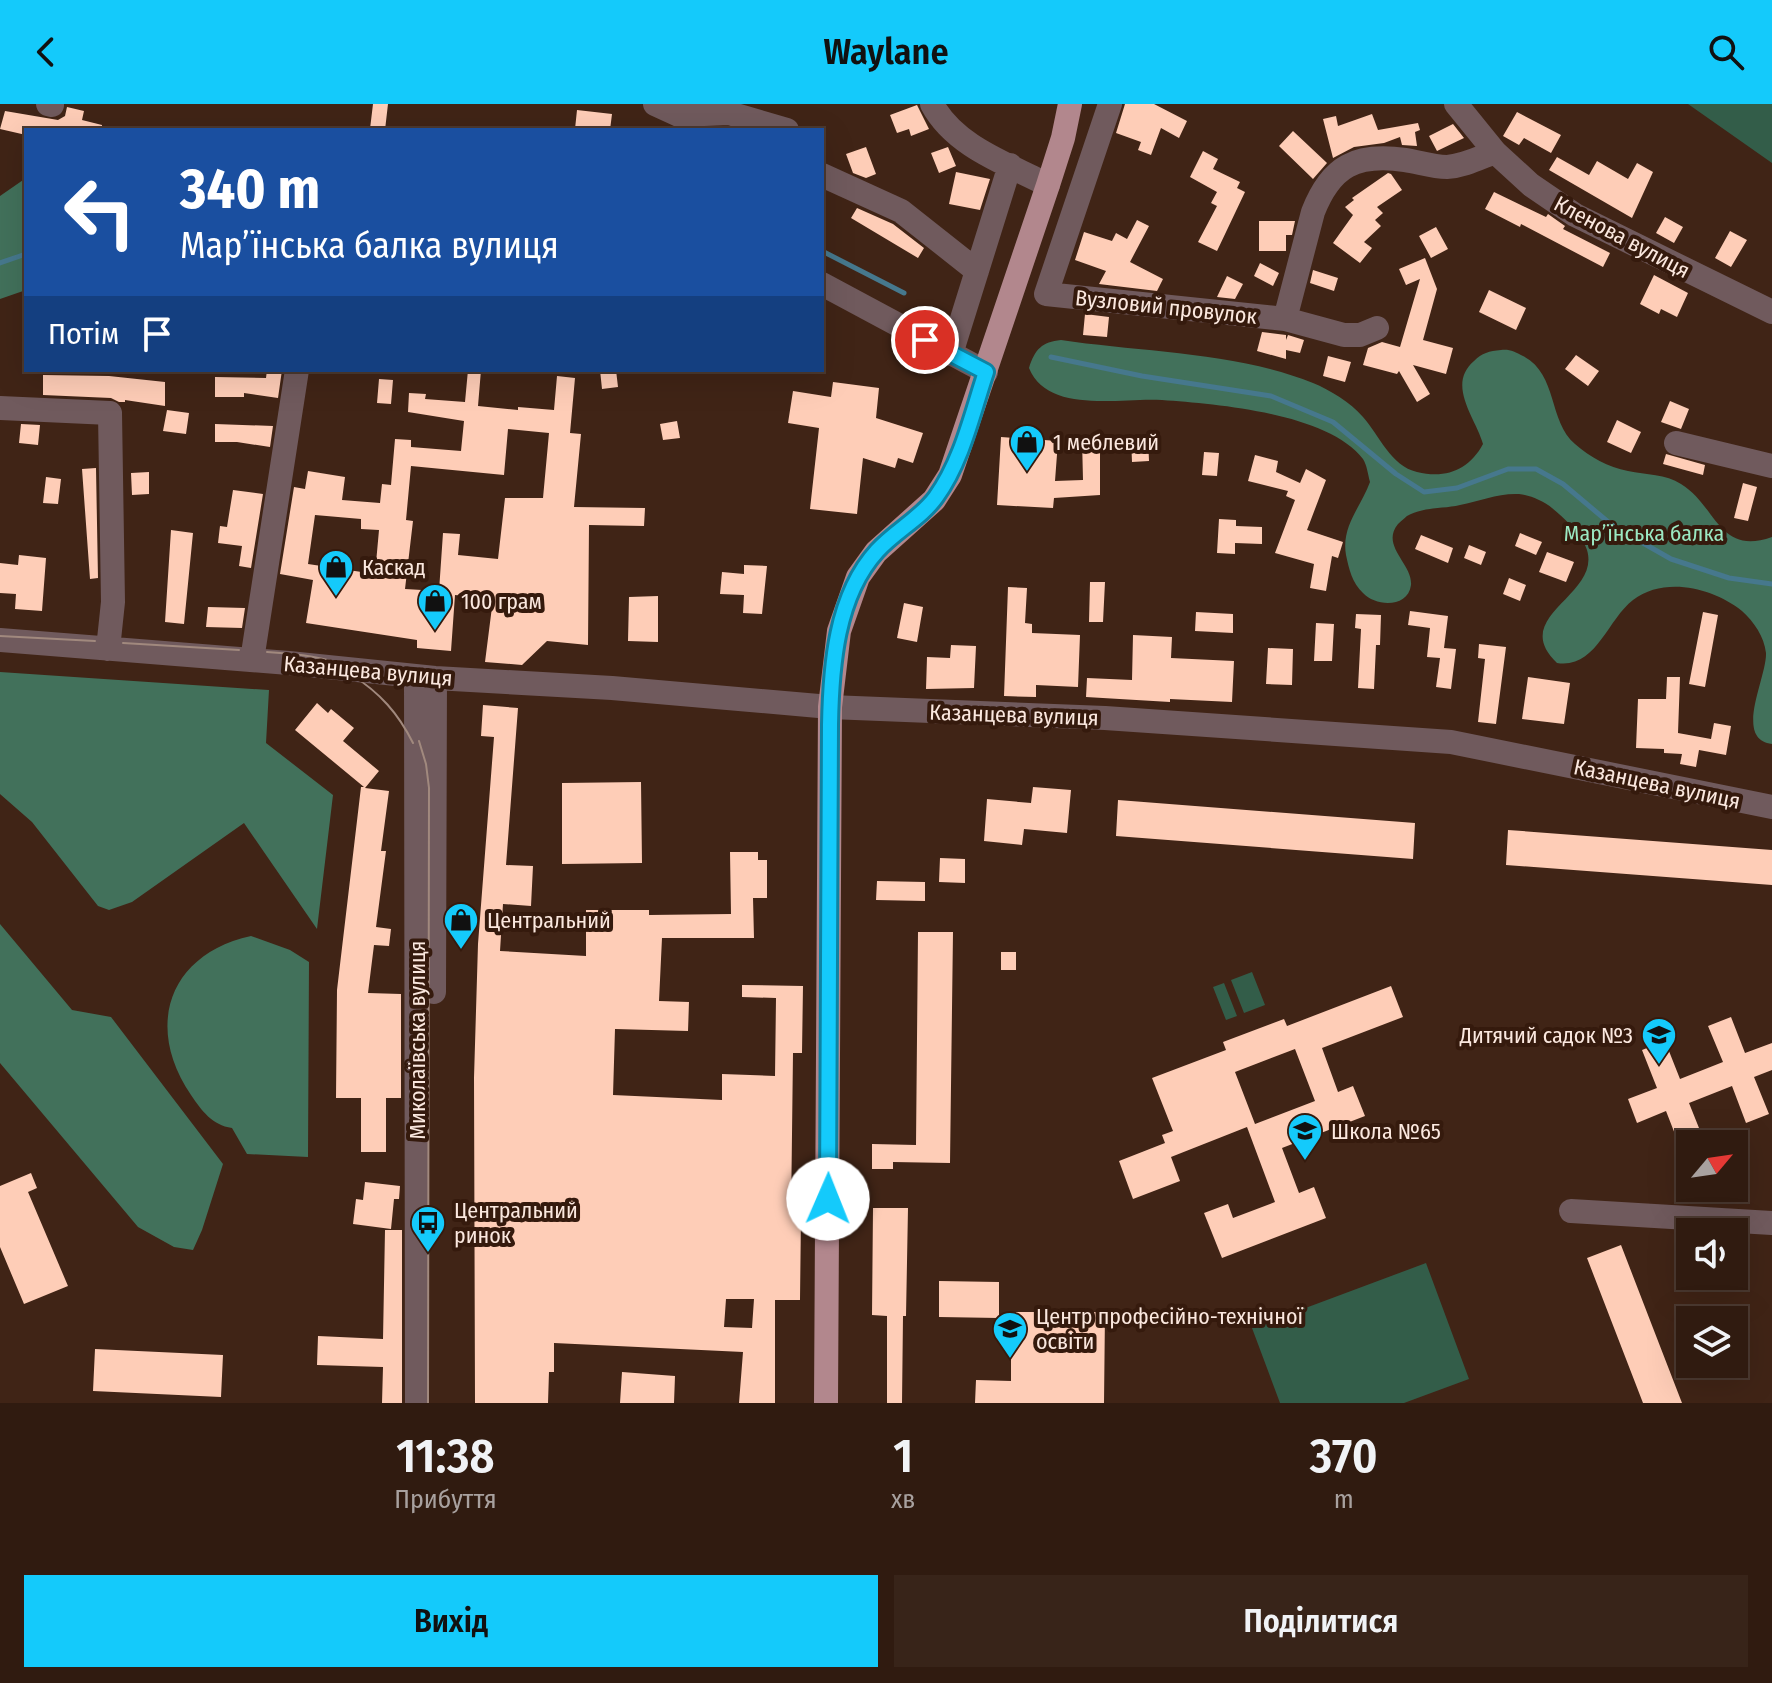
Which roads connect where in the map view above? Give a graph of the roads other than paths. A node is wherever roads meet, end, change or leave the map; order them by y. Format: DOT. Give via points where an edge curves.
graph roads {
  1 [pos="655,104"];
  2 [pos="932,104"];
  3 [pos="1070,104"];
  4 [pos="1110,104"];
  5 [pos="1456,104"];
  6 [pos="780,128"];
  7 [pos="1495,152"];
  8 [pos="1010,165"];
  9 [pos="824,176"];
  10 [pos="1048,185"];
  11 [pos="977,271"];
  12 [pos="824,285"];
  13 [pos="1772,312"];
  14 [pos="1285,319"];
  15 [pos="1377,328"];
  16 [pos="951,354"];
  17 [pos="297,372"];
  18 [pos="986,372"];
  19 [pos="0,408"];
  20 [pos="1676,443"];
  21 [pos="1772,466"];
  22 [pos="0,640"];
  23 [pos="108,649"];
  24 [pos="252,660"];
  25 [pos="426,677"];
  26 [pos="830,707"];
  27 [pos="1772,807"];
  28 [pos="1571,1211"];
  29 [pos="1772,1223"];
  30 [pos="425,1395"];
  31 [pos="826,1403"];
  1 -- 6 [label="street" via="679,115 729,113"];
  2 -- 8 [label="street" via="949,129"];
  3 -- 10 [label="main road"];
  4 -- 14 [label="street, Вузловий провулок" via="1046,294"];
  5 -- 7 [label="street, Кленова вулиця"];
  7 -- 13 [label="street, Кленова вулиця" via="1575,215"];
  7 -- 14 [label="street, Вузловий провулок" via="1449,167 1373,158 1343,168 1319,195"];
  8 -- 10 [label="street"];
  8 -- 11 [label="street"];
  9 -- 11 [label="street" via="901,211"];
  10 -- 18 [label="main road"];
  11 -- 16 [label="street"];
  12 -- 16 [label="street"];
  14 -- 15 [label="street, Вузловий провулок" via="1344,335"];
  16 -- 18 [label="street"];
  17 -- 24 [label="street, Казанцева вулиця"];
  18 -- 26 [label="main road" via="950,475 934,500 876,552 858,577 839,631"];
  19 -- 23 [label="street" via="110,413 113,602"];
  20 -- 21 [label="street"];
  22 -- 23 [label="street, Казанцева вулиця"];
  23 -- 24 [label="street, Казанцева вулиця"];
  24 -- 25 [label="street, Казанцева вулиця"];
  25 -- 26 [label="street, Казанцева вулиця"];
  25 -- 30 [label="street, Миколаївська вулиця"];
  26 -- 27 [label="street, Казанцева вулиця" via="1105,718 1451,742"];
  26 -- 31 [label="main road"];
  28 -- 29 [label="street"];
}
